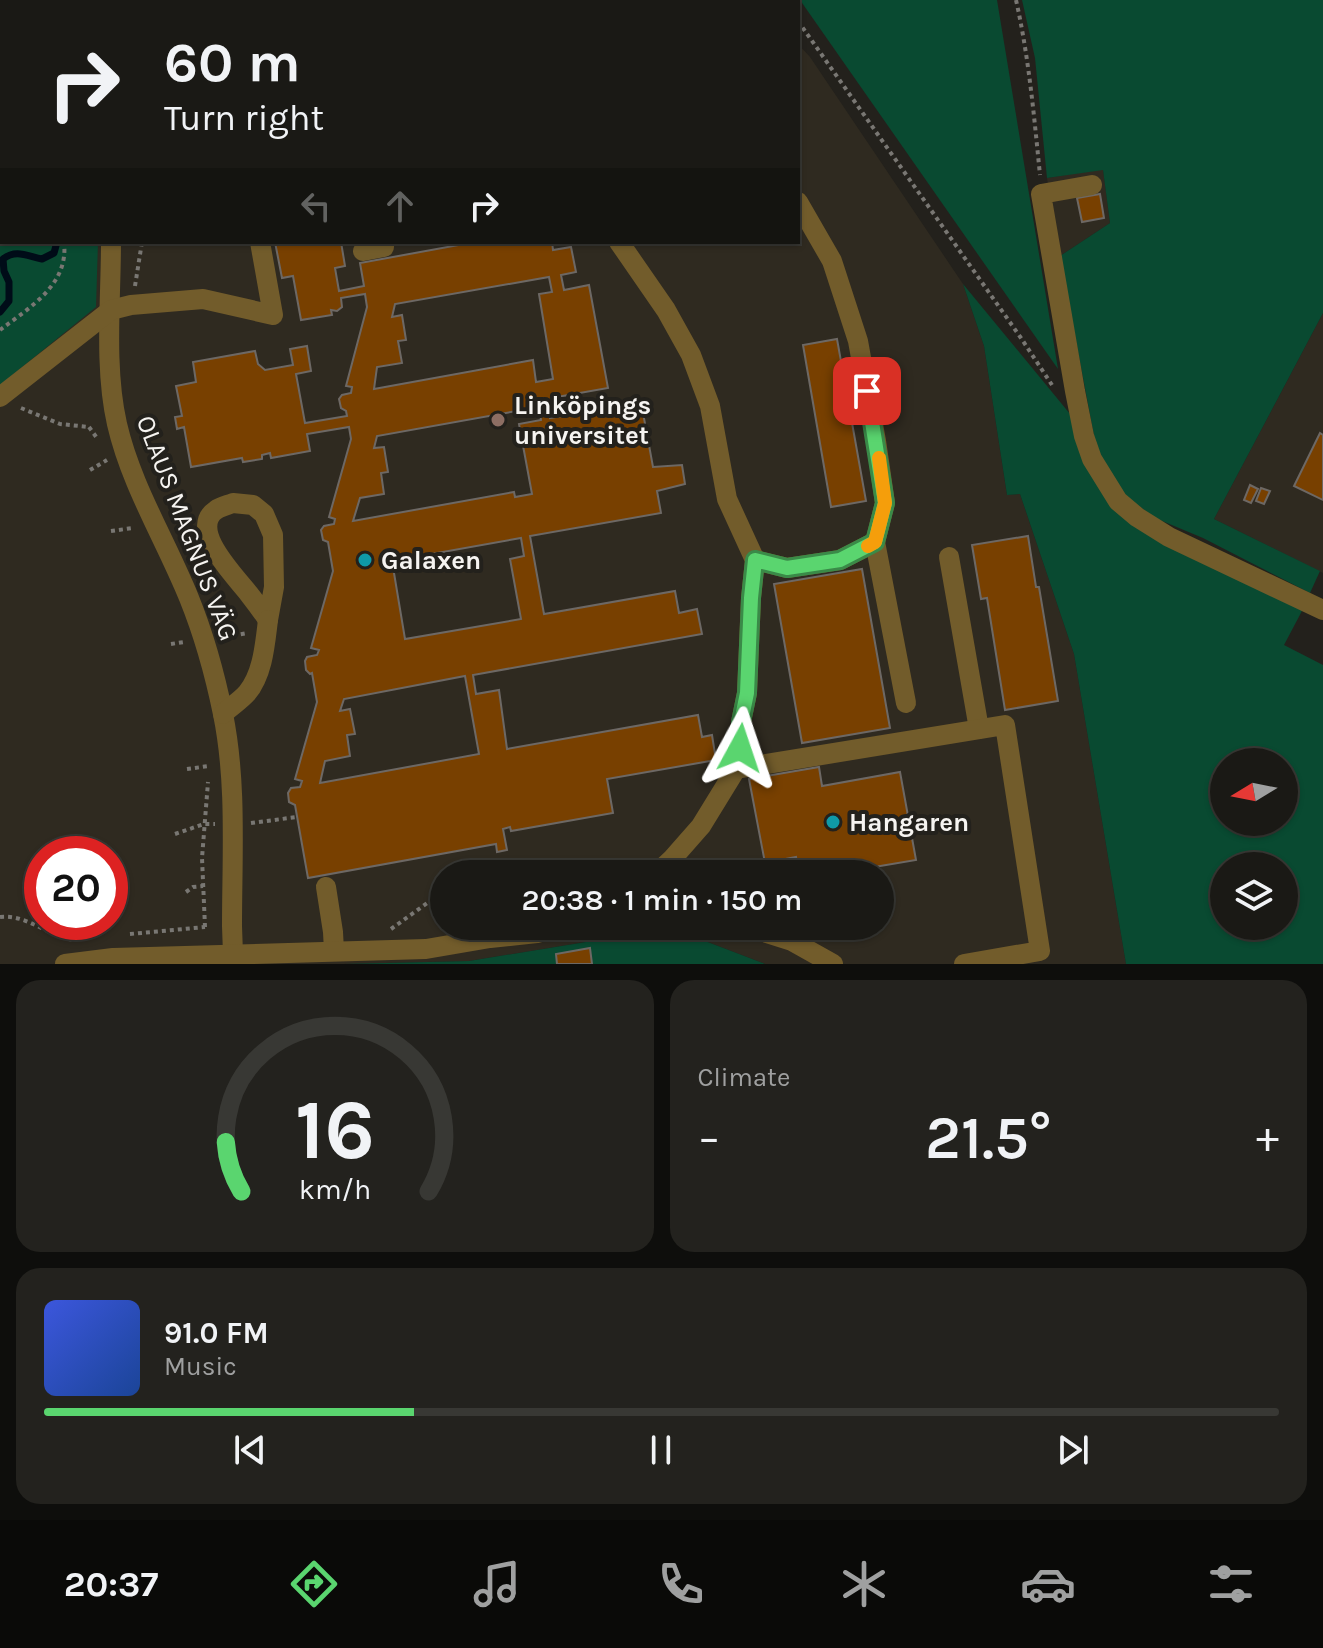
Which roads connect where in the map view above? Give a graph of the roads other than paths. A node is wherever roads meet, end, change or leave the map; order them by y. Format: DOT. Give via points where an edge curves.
graph roads {
  1 [pos="1092,185"];
  2 [pos="800,205"];
  3 [pos="111,244"];
  4 [pos="260,244"];
  5 [pos="384,244"];
  6 [pos="620,244"];
  7 [pos="363,251"];
  8 [pos="111,310"];
  9 [pos="8,401"];
  10 [pos="875,542"];
  11 [pos="949,557"];
  12 [pos="755,560"];
  13 [pos="1321,605"];
  14 [pos="268,620"];
  15 [pos="906,703"];
  16 [pos="223,714"];
  17 [pos="979,729"];
  18 [pos="736,769"];
  19 [pos="671,860"];
  20 [pos="326,887"];
  21 [pos="478,940"];
  22 [pos="789,940"];
  23 [pos="334,951"];
  24 [pos="1041,957"];
  25 [pos="234,959"];
  26 [pos="65,964"];
  27 [pos="833,964"];
  28 [pos="964,964"];
  1 -- 13 [label="street" via="1041,194 1092,459 1118,501 1137,517 1169,537"];
  2 -- 10 [label="street" via="832,261 858,341 885,503"];
  3 -- 8 [label="street, OLAUS MAGNUS VÄG"];
  4 -- 8 [label="street" via="273,315 203,299"];
  5 -- 7 [label="street"];
  6 -- 12 [label="street" via="691,355 710,406 727,499"];
  8 -- 9 [label="street"];
  8 -- 16 [label="street, OLAUS MAGNUS VÄG" via="109,366 116,422 138,489 189,598"];
  10 -- 12 [label="street" via="840,560 787,568"];
  10 -- 15 [label="street"];
  11 -- 17 [label="street"];
  12 -- 18 [label="street" via="747,693"];
  14 -- 14 [label="street, OLAUS MAGNUS VÄG" via="274,587 273,535 264,514 253,505 233,503 215,510 207,533 218,557"];
  14 -- 16 [label="street, OLAUS MAGNUS VÄG" via="256,678"];
  16 -- 25 [label="street, OLAUS MAGNUS VÄG" via="231,778"];
  17 -- 18 [label="street"];
  17 -- 24 [label="street" via="1005,725"];
  18 -- 19 [label="street" via="701,826"];
  20 -- 23 [label="street"];
  21 -- 23 [label="street" via="426,949"];
  22 -- 27 [label="street"];
  23 -- 25 [label="street"];
  24 -- 28 [label="street"];
  25 -- 26 [label="street" via="113,958"];
}
